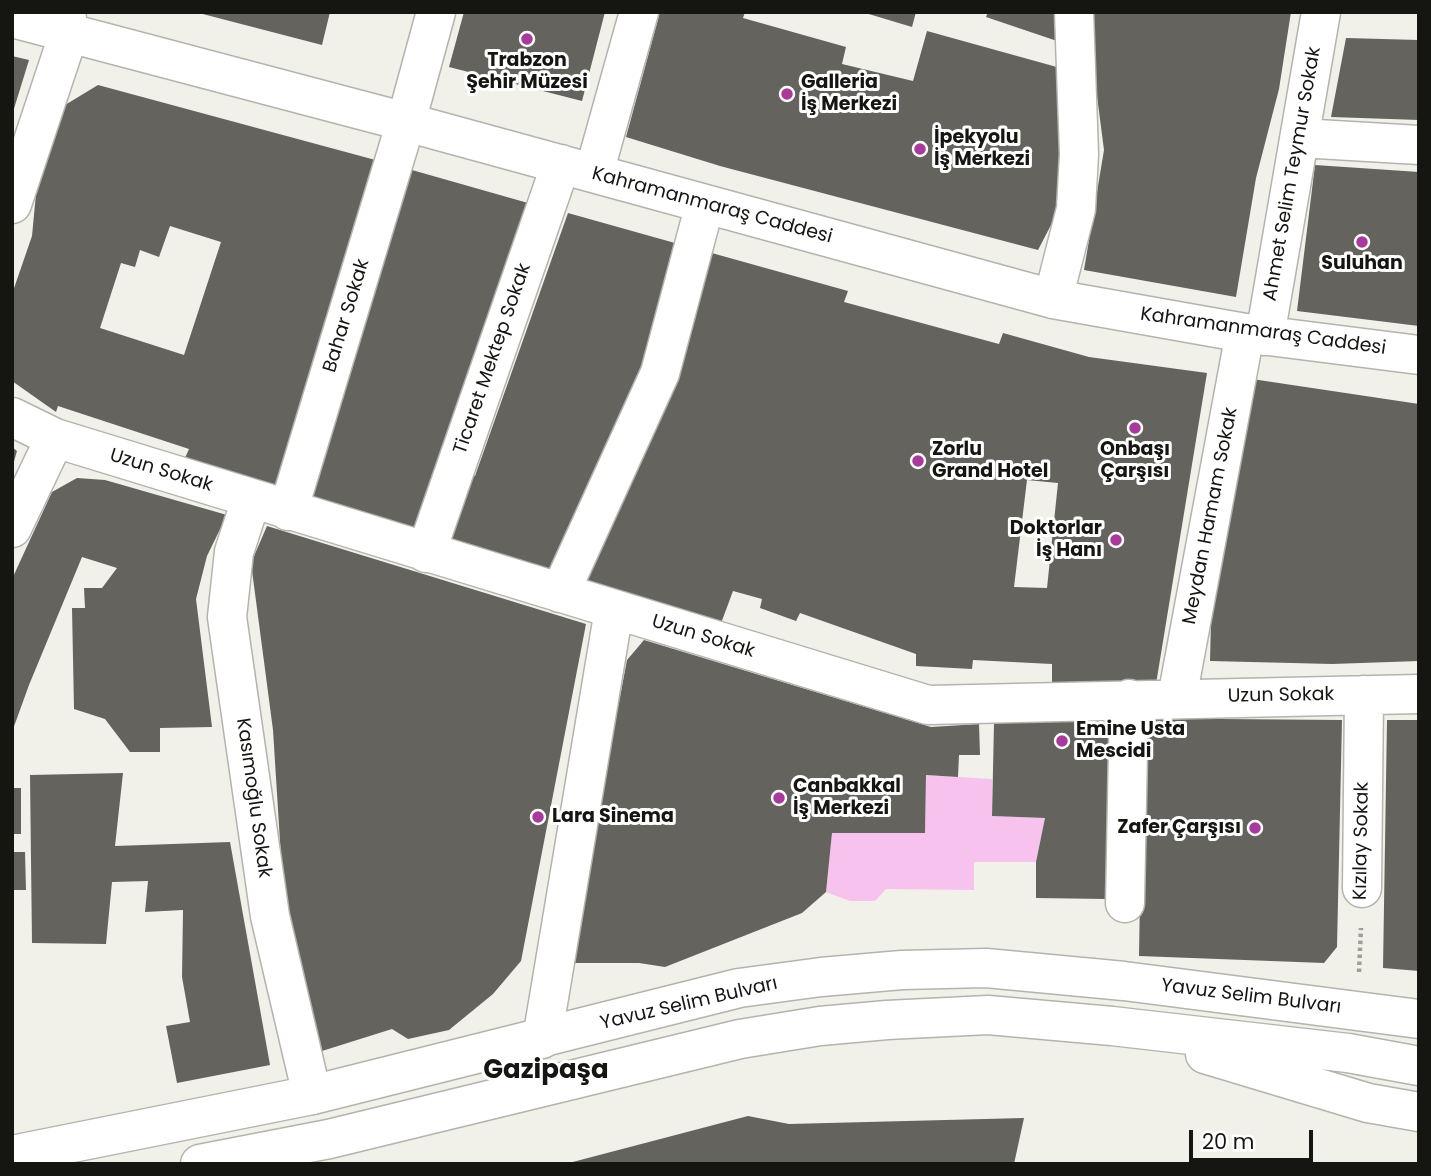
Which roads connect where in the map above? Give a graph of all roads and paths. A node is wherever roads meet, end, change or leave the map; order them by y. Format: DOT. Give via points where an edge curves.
graph roads {
  1 [pos="436,12"];
  2 [pos="639,12"];
  3 [pos="1074,12"];
  4 [pos="1321,12"];
  5 [pos="12,18"];
  6 [pos="68,22"];
  7 [pos="406,122"];
  8 [pos="1300,138"];
  9 [pos="1419,145"];
  10 [pos="577,169"];
  11 [pos="12,204"];
  12 [pos="705,204"];
  13 [pos="1053,299"];
  14 [pos="1255,334"];
  15 [pos="1419,355"];
  16 [pos="12,417"];
  17 [pos="55,438"];
  18 [pos="251,500"];
  19 [pos="288,511"];
  20 [pos="12,528"];
  21 [pos="426,553"];
  22 [pos="560,593"];
  23 [pos="614,610"];
  24 [pos="1419,694"];
  25 [pos="1364,695"];
  26 [pos="1177,698"];
  27 [pos="1129,699"];
  28 [pos="1362,888"];
  29 [pos="1125,902"];
  30 [pos="1359,975"];
  31 [pos="1419,1019"];
  32 [pos="1112,1026"];
  33 [pos="542,1039"];
  34 [pos="1419,1066"];
  35 [pos="312,1095"];
  36 [pos="1419,1112"];
  37 [pos="12,1155"];
  38 [pos="200,1164"];
  1 -- 7 [label="street, Bahar Sokak"];
  2 -- 10 [label="street, Ticaret Mektep Sokak"];
  3 -- 13 [label="street" via="1079,154 1076,209"];
  4 -- 8 [label="street, Ahmet Selim Teymur Sokak"];
  5 -- 6 [label="street, Kahramanmaraş Caddesi"];
  6 -- 7 [label="street, Kahramanmaraş Caddesi"];
  6 -- 11 [label="street"];
  7 -- 10 [label="street, Kahramanmaraş Caddesi"];
  7 -- 19 [label="street, Bahar Sokak"];
  8 -- 9 [label="street"];
  8 -- 14 [label="street, Ahmet Selim Teymur Sokak"];
  10 -- 12 [label="street, Kahramanmaraş Caddesi"];
  10 -- 21 [label="street, Ticaret Mektep Sokak"];
  12 -- 13 [label="street, Kahramanmaraş Caddesi"];
  12 -- 22 [label="street" via="660,373"];
  13 -- 14 [label="street, Kahramanmaraş Caddesi"];
  14 -- 15 [label="street, Kahramanmaraş Caddesi"];
  14 -- 26 [label="street, Meydan Hamam Sokak"];
  16 -- 17 [label="street, Uzun Sokak"];
  17 -- 18 [label="street, Uzun Sokak"];
  17 -- 20 [label="street"];
  18 -- 19 [label="street, Uzun Sokak"];
  18 -- 35 [label="street, Kasımoğlu Sokak" via="234,552 227,617 235,779"];
  19 -- 21 [label="street, Uzun Sokak"];
  21 -- 22 [label="street, Uzun Sokak"];
  22 -- 23 [label="street, Uzun Sokak"];
  23 -- 27 [label="street, Uzun Sokak" via="928,705"];
  23 -- 33 [label="street"];
  24 -- 25 [label="street, Uzun Sokak"];
  25 -- 26 [label="street, Uzun Sokak"];
  25 -- 28 [label="street, Kızılay Sokak"];
  26 -- 27 [label="street, Uzun Sokak"];
  27 -- 29 [label="street"];
  28 -- 30 [label="path, Kızılay Sokak"];
  31 -- 33 [label="street, Yavuz Selim Bulvarı" via="1124,981 974,968 821,976 739,988"];
  32 -- 34 [label="street" via="1348,1053"];
  32 -- 36 [label="street" via="1368,1103"];
  32 -- 38 [label="street" via="988,1015 820,1026 740,1039 342,1136"];
  33 -- 35 [label="street, Yavuz Selim Bulvarı"];
  35 -- 37 [label="street, Yavuz Selim Bulvarı"];
}
